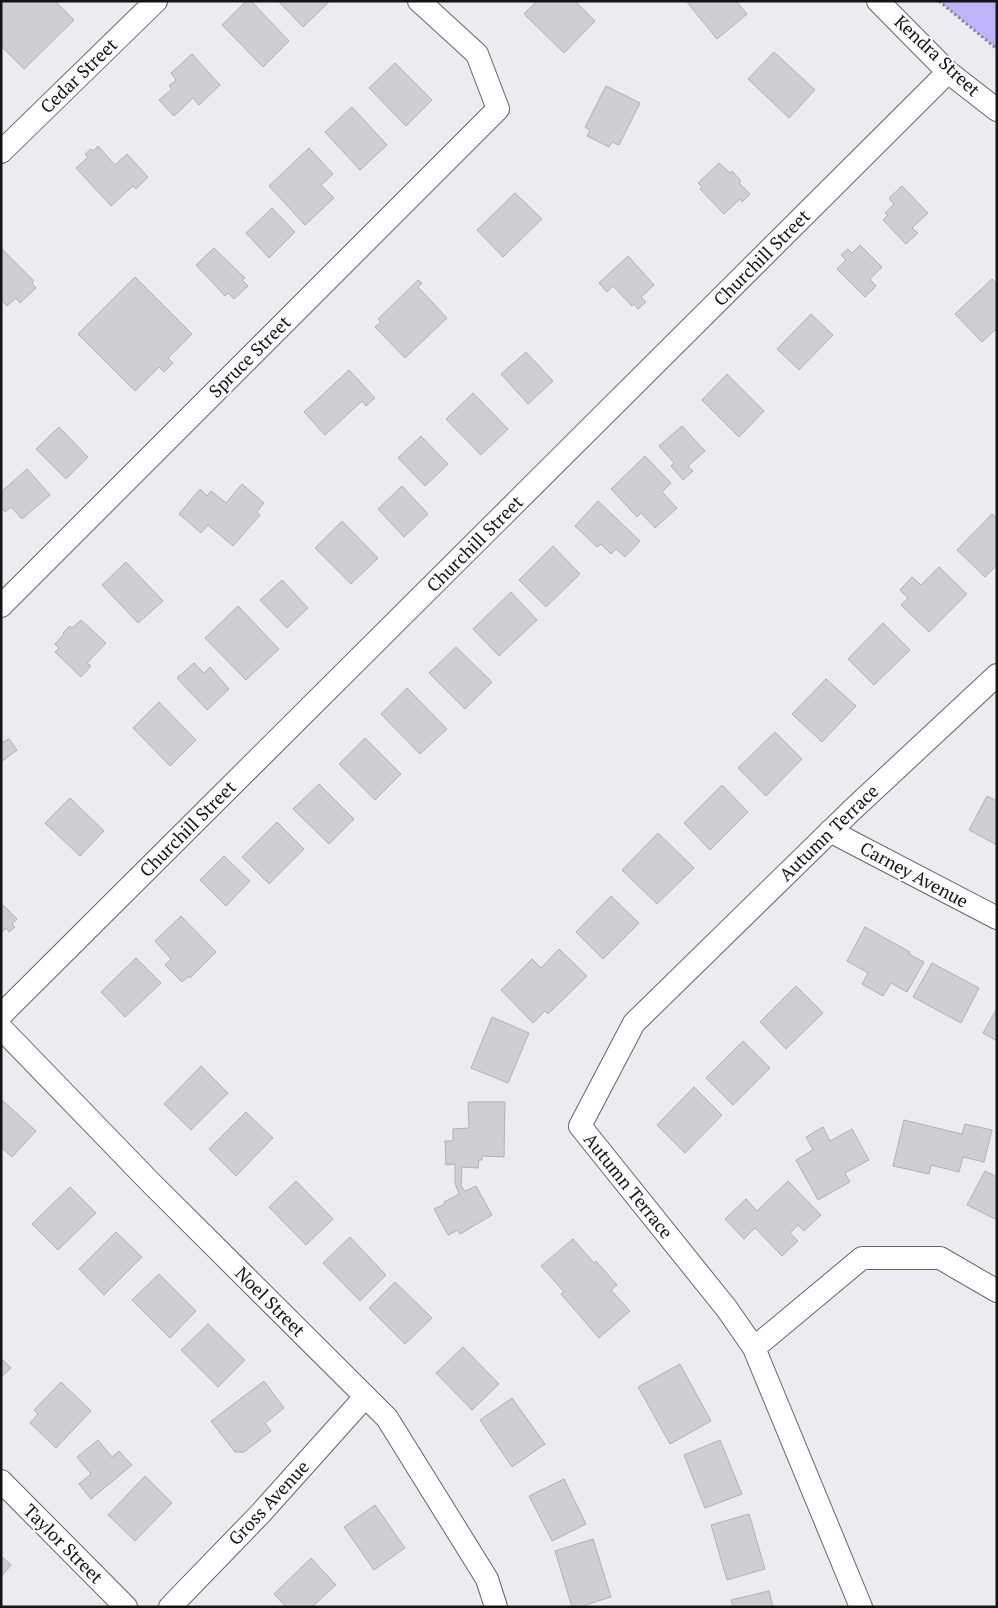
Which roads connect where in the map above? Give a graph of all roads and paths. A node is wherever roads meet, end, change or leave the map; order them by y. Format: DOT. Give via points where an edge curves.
graph roads {
  1 [pos="156,1"];
  2 [pos="419,1"];
  3 [pos="878,1"];
  4 [pos="939,1"];
  5 [pos="997,49"];
  6 [pos="948,72"];
  7 [pos="997,110"];
  8 [pos="1,152"];
  9 [pos="1,606"];
  10 [pos="997,675"];
  11 [pos="830,831"];
  12 [pos="997,918"];
  13 [pos="1,1015"];
  14 [pos="1,1028"];
  15 [pos="997,1290"];
  16 [pos="754,1348"];
  17 [pos="365,1396"];
  18 [pos="1,1481"];
  19 [pos="126,1607"];
  20 [pos="170,1607"];
  21 [pos="496,1607"];
  22 [pos="861,1607"];
  1 -- 8 [label="street, Cedar Street"];
  2 -- 9 [label="street, Spruce Street" via="476,54 498,109"];
  3 -- 6 [label="street, Kendra Street"];
  4 -- 5 [label="path"];
  6 -- 7 [label="street, Kendra Street"];
  6 -- 13 [label="street, Churchill Street"];
  10 -- 11 [label="street, Autumn Terrace"];
  11 -- 12 [label="street, Carney Avenue"];
  11 -- 16 [label="street, Autumn Terrace" via="634,1023 580,1126 727,1309"];
  14 -- 17 [label="street, Noel Street"];
  15 -- 16 [label="street" via="940,1258 862,1258"];
  16 -- 22 [label="street, Autumn Terrace"];
  17 -- 20 [label="street, Gross Avenue" via="261,1513"];
  17 -- 21 [label="street, Noel Street" via="387,1418 487,1579"];
  18 -- 19 [label="street, Taylor Street"];
}
